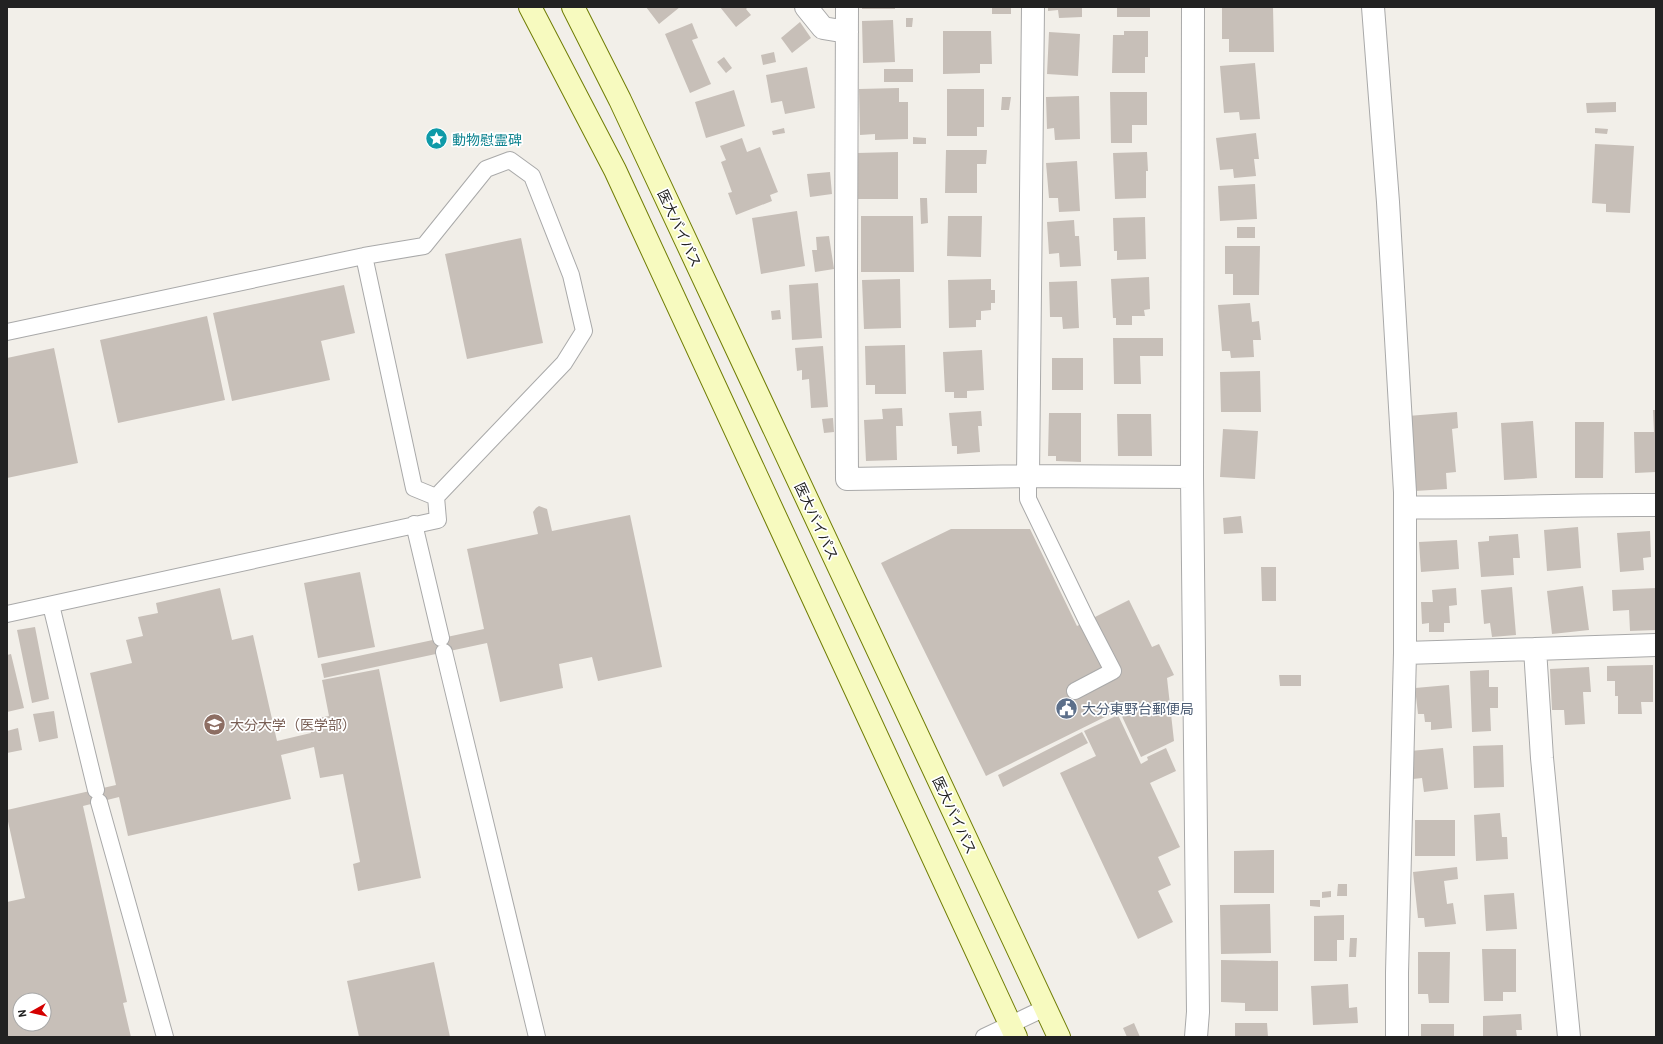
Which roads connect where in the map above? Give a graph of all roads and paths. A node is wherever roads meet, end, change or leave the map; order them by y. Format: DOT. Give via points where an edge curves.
graph roads {
  1 [pos="530,7"];
  2 [pos="573,7"];
  3 [pos="806,7"];
  4 [pos="847,7"];
  5 [pos="1033,7"];
  6 [pos="1193,7"];
  7 [pos="1373,7"];
  8 [pos="847,32"];
  9 [pos="364,256"];
  10 [pos="7,332"];
  11 [pos="1028,476"];
  12 [pos="1192,477"];
  13 [pos="436,497"];
  14 [pos="1656,505"];
  15 [pos="1406,506"];
  16 [pos="414,524"];
  17 [pos="51,605"];
  18 [pos="7,614"];
  19 [pos="1656,645"];
  20 [pos="1535,648"];
  21 [pos="1405,653"];
  22 [pos="1075,692"];
  23 [pos="1045,1008"];
  24 [pos="1013,1031"];
  25 [pos="165,1037"];
  26 [pos="537,1037"];
  27 [pos="984,1037"];
  28 [pos="1059,1037"];
  29 [pos="1196,1037"];
  30 [pos="1397,1037"];
  31 [pos="1570,1037"];
  1 -- 24 [label="main road" via="615,170"];
  2 -- 23 [label="main road, 医大バイパス" via="630,122"];
  3 -- 8 [label="street" via="823,28"];
  4 -- 8 [label="street"];
  5 -- 11 [label="street"];
  6 -- 12 [label="street"];
  7 -- 15 [label="street" via="1388,202"];
  8 -- 11 [label="street" via="847,479"];
  9 -- 10 [label="lane"];
  9 -- 13 [label="lane" via="414,488"];
  9 -- 13 [label="lane" via="424,246 486,169 510,160 532,176 571,275 584,331 564,363"];
  11 -- 12 [label="street"];
  11 -- 22 [label="lane" via="1028,499 1113,671"];
  12 -- 29 [label="street" via="1197,854"];
  13 -- 16 [label="lane" via="438,520"];
  14 -- 15 [label="street" via="1447,508"];
  15 -- 21 [label="street"];
  16 -- 17 [label="lane"];
  16 -- 26 [label="lane"];
  17 -- 18 [label="lane"];
  17 -- 25 [label="lane" via="98,796"];
  19 -- 20 [label="street"];
  20 -- 21 [label="street"];
  20 -- 31 [label="street" via="1542,758"];
  21 -- 30 [label="street"];
  23 -- 24 [label="lane"];
  23 -- 28 [label="main road, 医大バイパス"];
  24 -- 27 [label="lane"];
}
